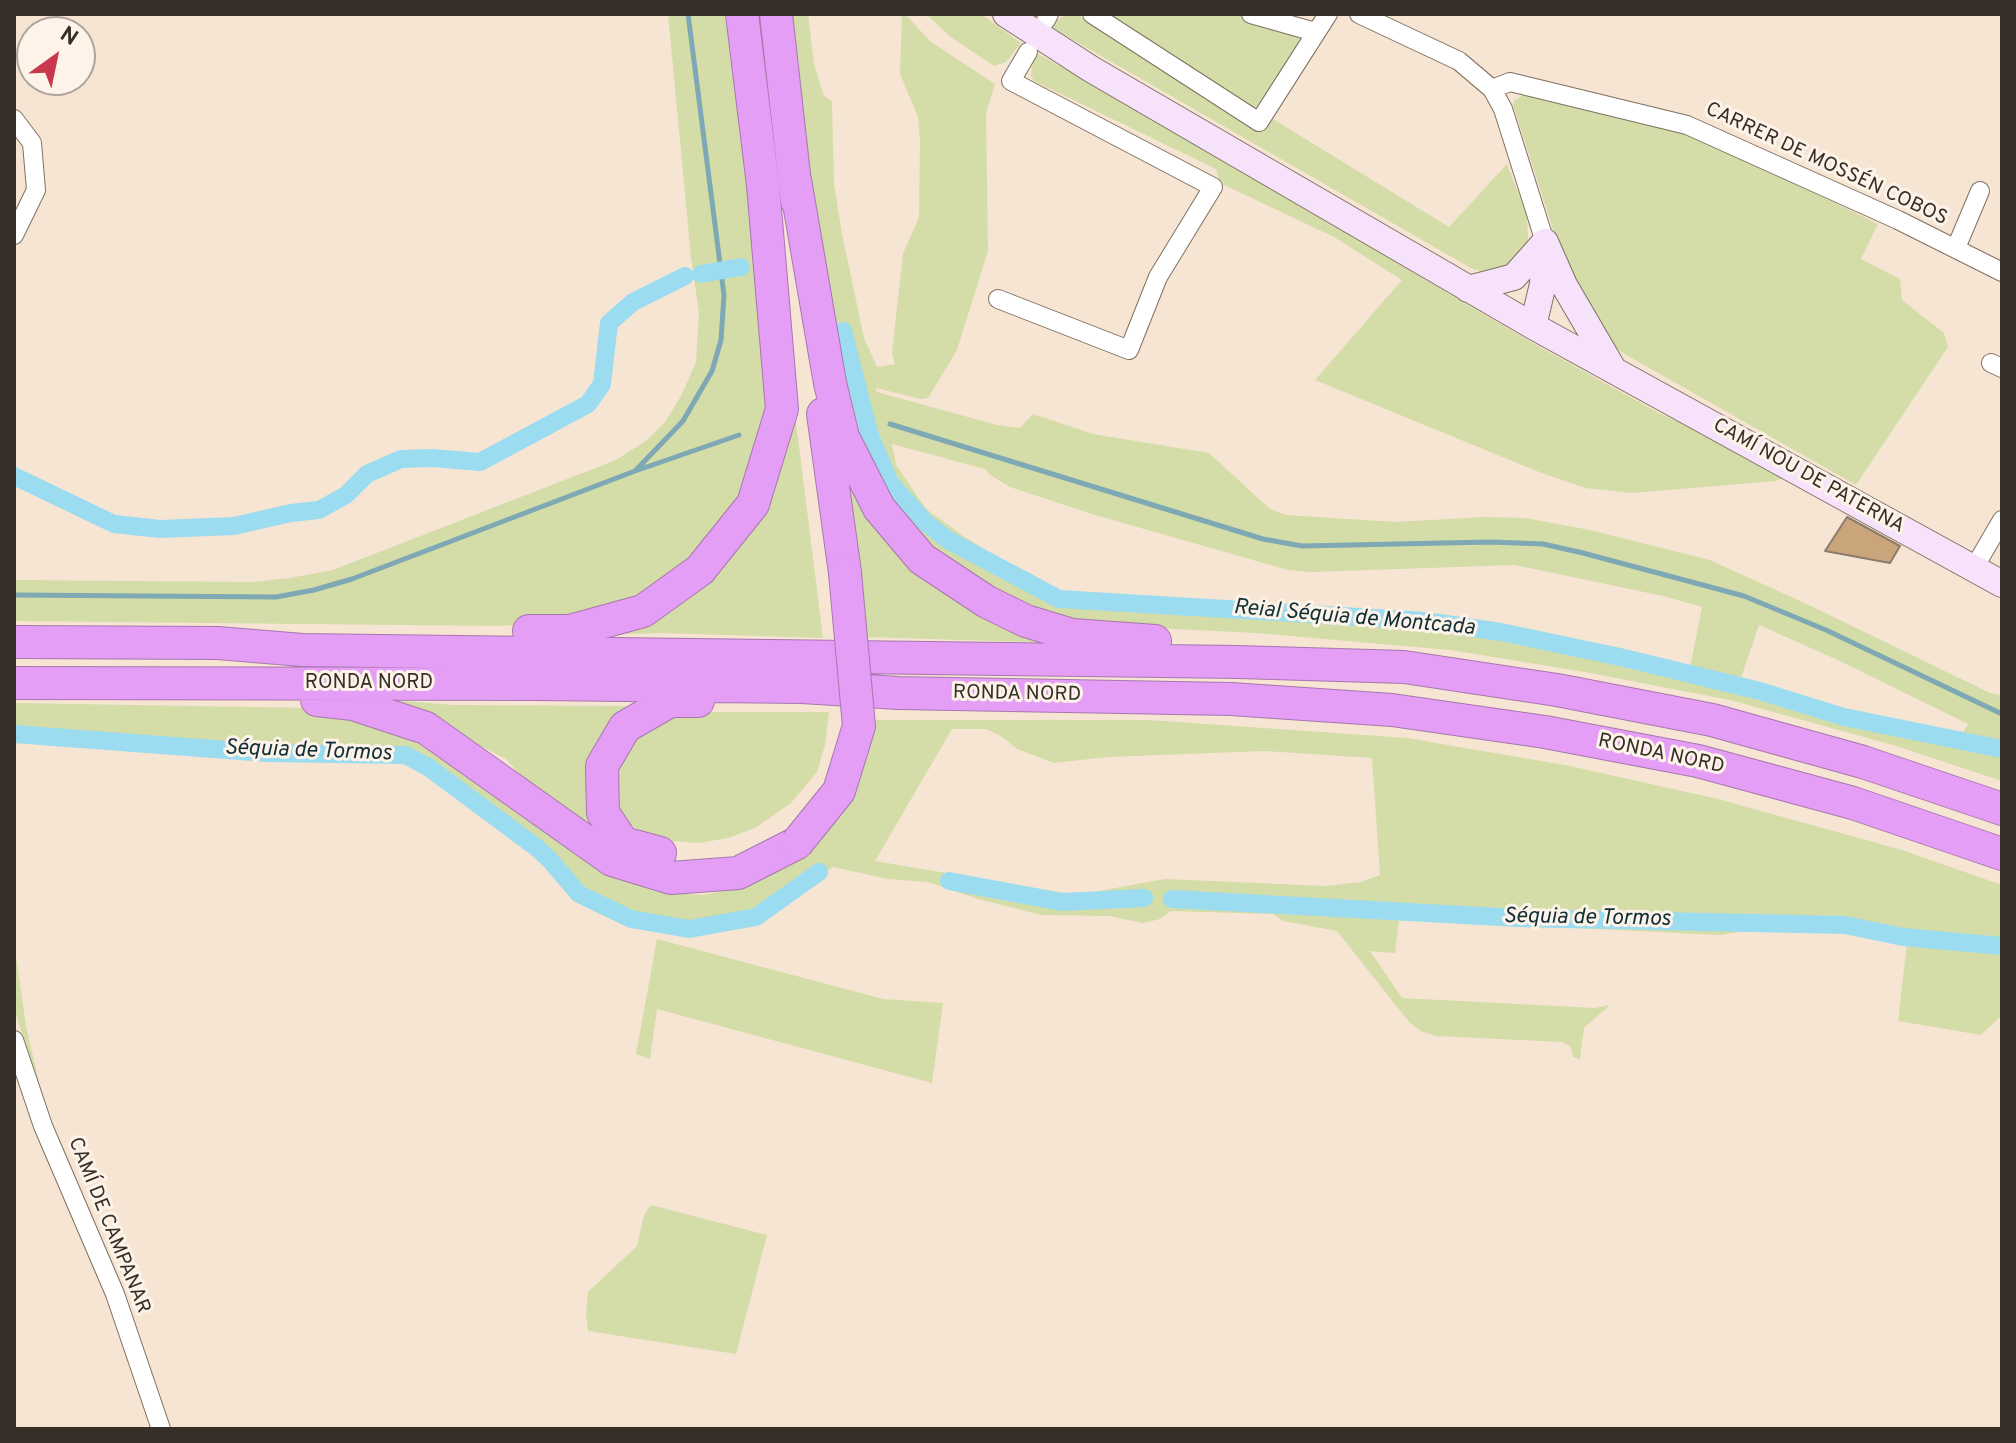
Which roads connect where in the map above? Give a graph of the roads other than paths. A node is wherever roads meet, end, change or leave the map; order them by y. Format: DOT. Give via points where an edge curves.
graph roads {
  1 [pos="742,14"];
  2 [pos="776,14"];
  3 [pos="1006,14"];
  4 [pos="1092,14"];
  5 [pos="1251,14"];
  6 [pos="1328,14"];
  7 [pos="1359,14"];
  8 [pos="1315,32"];
  9 [pos="1028,52"];
  10 [pos="1492,89"];
  11 [pos="14,119"];
  12 [pos="795,180"];
  13 [pos="763,185"];
  14 [pos="1980,191"];
  15 [pos="14,235"];
  16 [pos="1545,242"];
  17 [pos="1956,248"];
  18 [pos="2002,272"];
  19 [pos="1564,285"];
  20 [pos="1468,289"];
  21 [pos="998,299"];
  22 [pos="1533,326"];
  23 [pos="1614,370"];
  24 [pos="2002,520"];
  25 [pos="1974,568"];
  26 [pos="837,576"];
  27 [pos="2002,584"];
  28 [pos="14,642"];
  29 [pos="218,643"];
  30 [pos="1404,667"];
  31 [pos="14,683"];
  32 [pos="142,684"];
  33 [pos="898,693"];
  34 [pos="2002,809"];
  35 [pos="788,836"];
  36 [pos="2002,854"];
  37 [pos="14,1040"];
  38 [pos="161,1429"];
  1 -- 13 [label="highway"];
  2 -- 12 [label="highway"];
  3 -- 20 [label="street, CAMÍ NOU DE PATERNA"];
  4 -- 8 [label="street" via="1259,122"];
  5 -- 8 [label="street"];
  6 -- 8 [label="street"];
  7 -- 10 [label="street" via="1459,61"];
  9 -- 21 [label="street" via="1011,81 1213,187 1158,277 1129,350"];
  10 -- 16 [label="street"];
  10 -- 17 [label="street, CARRER DE MOSSÉN COBOS" via="1510,82 1687,125"];
  11 -- 15 [label="street" via="32,143 36,190"];
  12 -- 26 [label="highway"];
  12 -- 30 [label="highway" via="843,437 879,508 922,559 987,602 1072,635"];
  13 -- 26 [label="highway"];
  13 -- 29 [label="highway" via="782,409 753,504 700,570 643,611 570,631 302,634"];
  14 -- 17 [label="street, CARRER DE MOSSÉN COBOS"];
  16 -- 19 [label="street"];
  16 -- 20 [label="street" via="1514,277"];
  16 -- 22 [label="street"];
  17 -- 18 [label="street, CARRER DE MOSSÉN COBOS"];
  19 -- 22 [label="street"];
  19 -- 23 [label="street"];
  20 -- 22 [label="street, CAMÍ NOU DE PATERNA"];
  22 -- 23 [label="street, CAMÍ NOU DE PATERNA"];
  23 -- 25 [label="street, CAMÍ NOU DE PATERNA"];
  24 -- 25 [label="street"];
  25 -- 27 [label="street, CAMÍ NOU DE PATERNA"];
  26 -- 35 [label="highway" via="841,723 822,785"];
  28 -- 29 [label="highway, RONDA NORD"];
  29 -- 30 [label="highway, RONDA NORD" via="302,650"];
  30 -- 34 [label="highway, RONDA NORD" via="1712,720 1863,762"];
  31 -- 32 [label="highway, RONDA NORD"];
  32 -- 33 [label="highway, RONDA NORD" via="802,687"];
  32 -- 35 [label="highway" via="353,704 426,728 612,860 671,878 738,873"];
  33 -- 35 [label="highway" via="670,701 625,727 602,766 603,813 623,843 678,858 735,852"];
  33 -- 36 [label="highway, RONDA NORD" via="1231,699 1392,710 1545,732 1698,761 1853,803"];
  37 -- 38 [label="street, CAMÍ DE CAMPANAR" via="43,1126 115,1294"];
}
